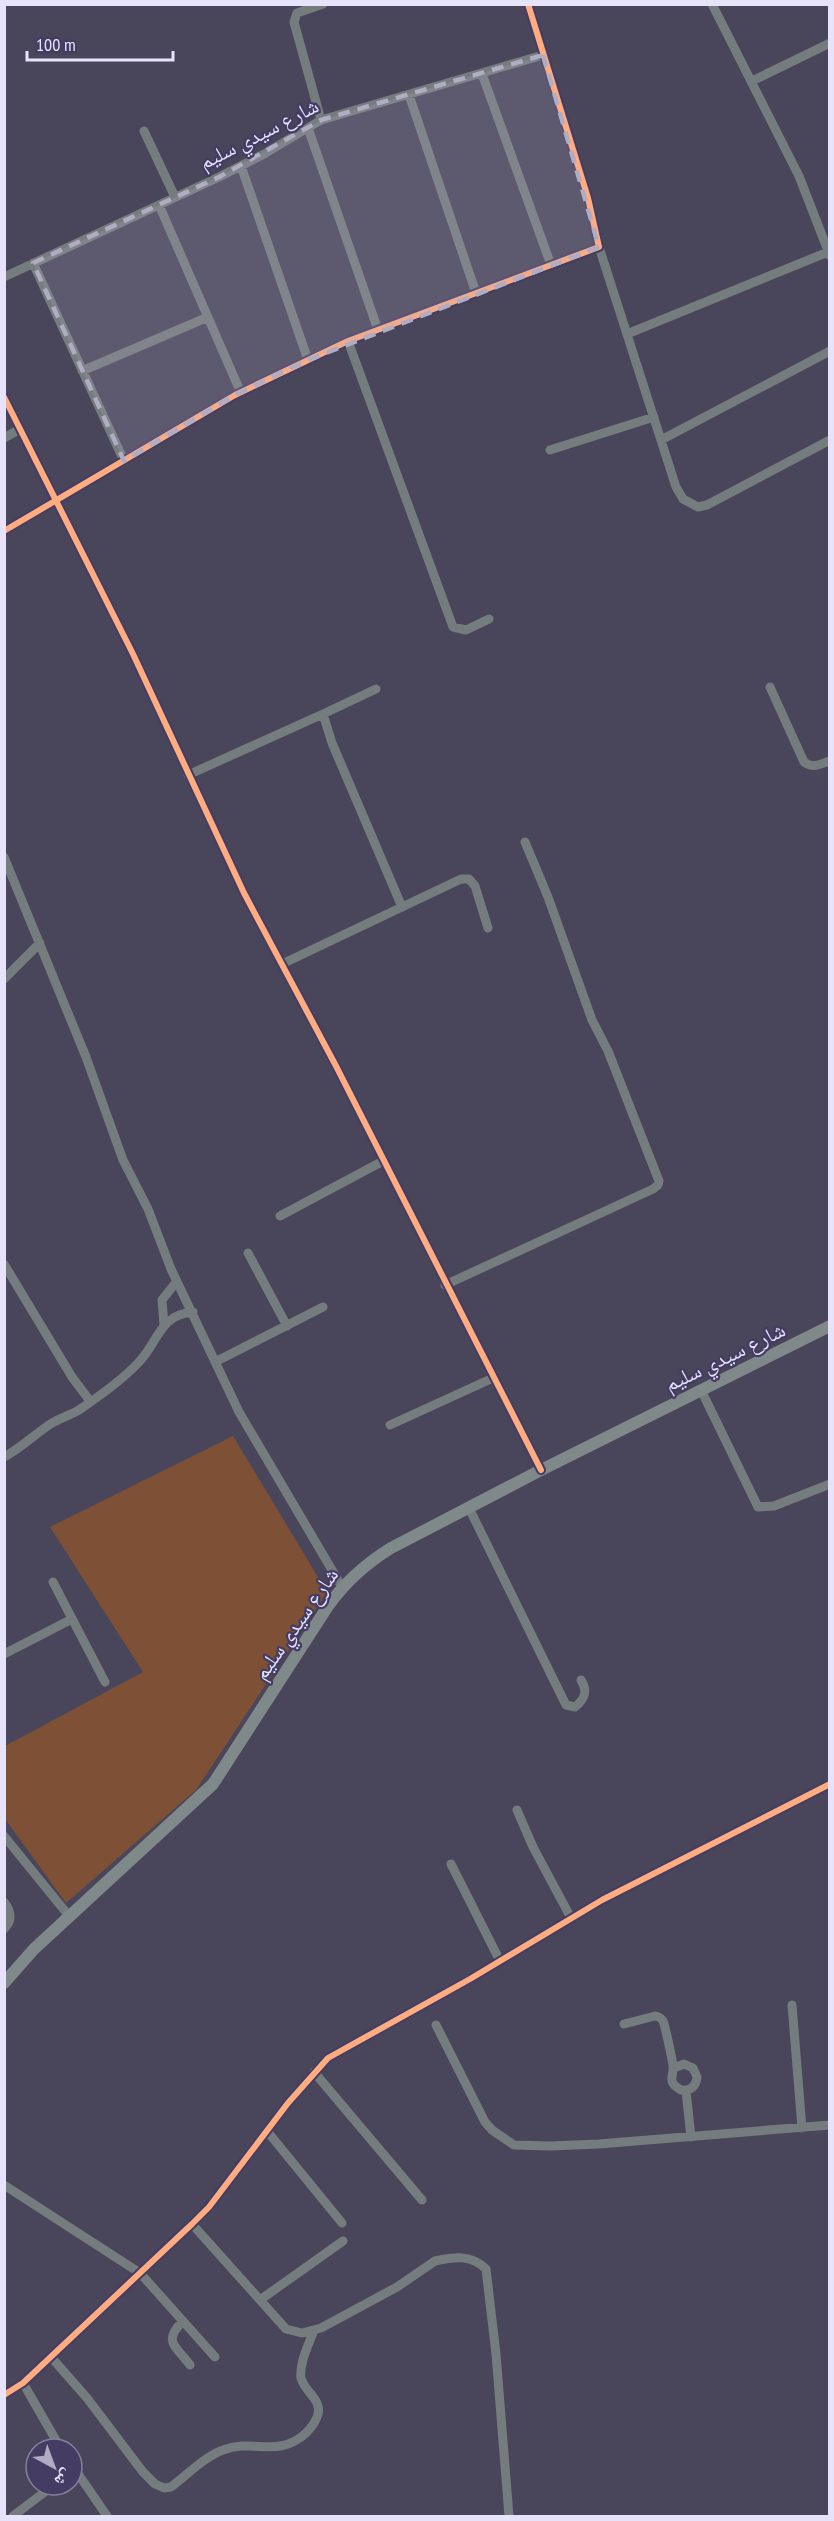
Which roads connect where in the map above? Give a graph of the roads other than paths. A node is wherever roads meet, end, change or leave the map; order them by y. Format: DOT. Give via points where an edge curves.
graph roads {
  1 [pos="323,4"];
  2 [pos="528,4"];
  3 [pos="712,4"];
  4 [pos="830,43"];
  5 [pos="543,55"];
  6 [pos="482,74"];
  7 [pos="752,81"];
  8 [pos="409,96"];
  9 [pos="321,120"];
  10 [pos="308,128"];
  11 [pos="144,131"];
  12 [pos="242,166"];
  13 [pos="175,197"];
  14 [pos="159,205"];
  15 [pos="827,239"];
  16 [pos="599,247"];
  17 [pos="829,254"];
  18 [pos="33,263"];
  19 [pos="551,266"];
  20 [pos="4,277"];
  21 [pos="476,293"];
  22 [pos="208,317"];
  23 [pos="378,330"];
  24 [pos="627,334"];
  25 [pos="348,341"];
  26 [pos="830,351"];
  27 [pos="308,360"];
  28 [pos="82,371"];
  29 [pos="241,393"];
  30 [pos="4,397"];
  31 [pos="654,417"];
  32 [pos="20,429"];
  33 [pos="4,438"];
  34 [pos="661,440"];
  35 [pos="830,440"];
  36 [pos="550,450"];
  37 [pos="124,461"];
  38 [pos="57,500"];
  39 [pos="4,531"];
  40 [pos="489,619"];
  41 [pos="770,687"];
  42 [pos="376,689"];
  43 [pos="323,714"];
  44 [pos="830,761"];
  45 [pos="188,775"];
  46 [pos="525,842"];
  47 [pos="4,857"];
  48 [pos="402,907"];
  49 [pos="488,928"];
  50 [pos="40,943"];
  51 [pos="282,964"];
  52 [pos="4,979"];
  53 [pos="383,1161"];
  54 [pos="280,1216"];
  55 [pos="248,1252"];
  56 [pos="4,1264"];
  57 [pos="177,1281"];
  58 [pos="445,1285"];
  59 [pos="323,1307"];
  60 [pos="193,1312"];
  61 [pos="164,1325"];
  62 [pos="287,1326"];
  63 [pos="830,1326"];
  64 [pos="215,1362"];
  65 [pos="493,1378"];
  66 [pos="701,1390"];
  67 [pos="90,1401"];
  68 [pos="390,1425"];
  69 [pos="4,1457"];
  70 [pos="541,1470"];
  71 [pos="830,1484"];
  72 [pos="469,1508"];
  73 [pos="53,1582"];
  74 [pos="342,1587"];
  75 [pos="72,1618"];
  76 [pos="4,1654"];
  77 [pos="581,1680"];
  78 [pos="105,1682"];
  79 [pos="830,1784"];
  80 [pos="517,1810"];
  81 [pos="4,1836"];
  82 [pos="451,1864"];
  83 [pos="4,1902"];
  84 [pos="69,1916"];
  85 [pos="571,1918"];
  86 [pos="4,1929"];
  87 [pos="500,1961"];
  88 [pos="4,1983"];
  89 [pos="792,2005"];
  90 [pos="624,2024"];
  91 [pos="436,2025"];
  92 [pos="674,2068"];
  93 [pos="314,2072"];
  94 [pos="686,2091"];
  95 [pos="830,2125"];
  96 [pos="802,2127"];
  97 [pos="267,2130"];
  98 [pos="691,2137"];
  99 [pos="4,2185"];
  100 [pos="422,2200"];
  101 [pos="342,2223"];
  102 [pos="192,2224"];
  103 [pos="343,2241"];
  104 [pos="140,2273"];
  105 [pos="260,2300"];
  106 [pos="183,2321"];
  107 [pos="314,2330"];
  108 [pos="51,2357"];
  109 [pos="215,2357"];
  110 [pos="190,2365"];
  111 [pos="23,2383"];
  112 [pos="4,2395"];
  113 [pos="54,2437"];
  114 [pos="84,2484"];
  115 [pos="39,2497"];
  116 [pos="13,2517"];
  117 [pos="107,2517"];
  118 [pos="509,2517"];
  1 -- 9 [label="street" via="297,13 294,21"];
  2 -- 5 [label="street"];
  3 -- 7 [label="street"];
  4 -- 7 [label="street"];
  5 -- 6 [label="street, شارع سيدي سليم"];
  5 -- 16 [label="street"];
  6 -- 8 [label="street, شارع سيدي سليم"];
  6 -- 19 [label="street"];
  7 -- 15 [label="street"];
  8 -- 9 [label="street, شارع سيدي سليم"];
  8 -- 21 [label="street"];
  9 -- 10 [label="street, شارع سيدي سليم"];
  10 -- 12 [label="street, شارع سيدي سليم"];
  10 -- 23 [label="street"];
  11 -- 13 [label="street"];
  12 -- 13 [label="street, شارع سيدي سليم"];
  12 -- 27 [label="street"];
  13 -- 14 [label="street, شارع سيدي سليم"];
  14 -- 18 [label="street, شارع سيدي سليم"];
  14 -- 22 [label="street"];
  15 -- 17 [label="street"];
  16 -- 19 [label="street"];
  16 -- 24 [label="street"];
  17 -- 24 [label="street"];
  18 -- 20 [label="street, شارع سيدي سليم"];
  18 -- 28 [label="street"];
  19 -- 21 [label="street"];
  21 -- 23 [label="street"];
  22 -- 28 [label="street"];
  22 -- 29 [label="street"];
  23 -- 25 [label="street"];
  24 -- 31 [label="street"];
  25 -- 27 [label="street"];
  25 -- 40 [label="street" via="453,627 466,630"];
  26 -- 34 [label="street"];
  27 -- 29 [label="street"];
  28 -- 37 [label="street"];
  29 -- 37 [label="street"];
  30 -- 32 [label="street"];
  31 -- 34 [label="street"];
  31 -- 36 [label="street"];
  32 -- 33 [label="street"];
  32 -- 38 [label="street"];
  34 -- 35 [label="street" via="676,487 683,499 698,507"];
  37 -- 38 [label="street"];
  38 -- 39 [label="street"];
  38 -- 45 [label="street"];
  41 -- 44 [label="street" via="804,762 817,766"];
  42 -- 43 [label="street"];
  43 -- 45 [label="street"];
  43 -- 48 [label="street"];
  45 -- 51 [label="street"];
  46 -- 58 [label="street" via="592,1020 659,1181 653,1189"];
  47 -- 50 [label="street"];
  48 -- 49 [label="street" via="461,879 469,879 475,886"];
  48 -- 51 [label="street"];
  50 -- 52 [label="street"];
  50 -- 57 [label="street" via="123,1160"];
  51 -- 53 [label="street"];
  53 -- 54 [label="street"];
  53 -- 58 [label="street"];
  55 -- 62 [label="street"];
  56 -- 67 [label="street"];
  57 -- 60 [label="street"];
  57 -- 61 [label="street" via="162,1300"];
  58 -- 65 [label="street"];
  59 -- 62 [label="street"];
  60 -- 61 [label="street" via="181,1313"];
  60 -- 64 [label="street"];
  61 -- 67 [label="street" via="137,1364"];
  62 -- 64 [label="street"];
  63 -- 66 [label="main road, شارع سيدي سليم"];
  64 -- 74 [label="street" via="239,1412"];
  65 -- 68 [label="street"];
  65 -- 70 [label="street"];
  66 -- 70 [label="main road, شارع سيدي سليم"];
  66 -- 71 [label="street" via="758,1507 774,1506"];
  67 -- 69 [label="street"];
  70 -- 72 [label="main road, شارع سيدي سليم"];
  72 -- 74 [label="main road, شارع سيدي سليم" via="391,1548"];
  72 -- 77 [label="street" via="566,1705 575,1707 585,1696"];
  73 -- 75 [label="street"];
  74 -- 84 [label="main road, شارع سيدي سليم" via="213,1784"];
  75 -- 76 [label="street"];
  75 -- 78 [label="street"];
  79 -- 85 [label="street"];
  80 -- 85 [label="street"];
  81 -- 84 [label="street"];
  82 -- 87 [label="street"];
  83 -- 86 [label="street" via="10,1918"];
  84 -- 88 [label="main road, شارع سيدي سليم"];
  85 -- 87 [label="street"];
  87 -- 93 [label="street" via="346,2047"];
  89 -- 96 [label="street"];
  90 -- 92 [label="street" via="660,2018"];
  91 -- 98 [label="street" via="485,2122 514,2145"];
  92 -- 94 [label="street" via="672,2082"];
  92 -- 94 [label="street" via="684,2064 696,2072 695,2084"];
  93 -- 97 [label="street"];
  93 -- 100 [label="street"];
  94 -- 98 [label="street"];
  95 -- 96 [label="street"];
  96 -- 98 [label="street"];
  97 -- 101 [label="street"];
  97 -- 102 [label="street"];
  99 -- 104 [label="street"];
  102 -- 104 [label="street"];
  102 -- 105 [label="street"];
  103 -- 105 [label="street"];
  104 -- 106 [label="street"];
  104 -- 108 [label="street"];
  105 -- 107 [label="street" via="286,2329 302,2333"];
  106 -- 109 [label="street"];
  106 -- 110 [label="street" via="171,2337"];
  107 -- 108 [label="street" via="301,2369 302,2382 318,2405 312,2428 285,2446 221,2450 171,2487 164,2488 143,2472"];
  107 -- 118 [label="street" via="397,2287 435,2261 470,2257 479,2262 486,2269 496,2354"];
  108 -- 111 [label="street"];
  111 -- 112 [label="street"];
  111 -- 113 [label="street"];
  114 -- 117 [label="street"];
  115 -- 116 [label="street"];
}
